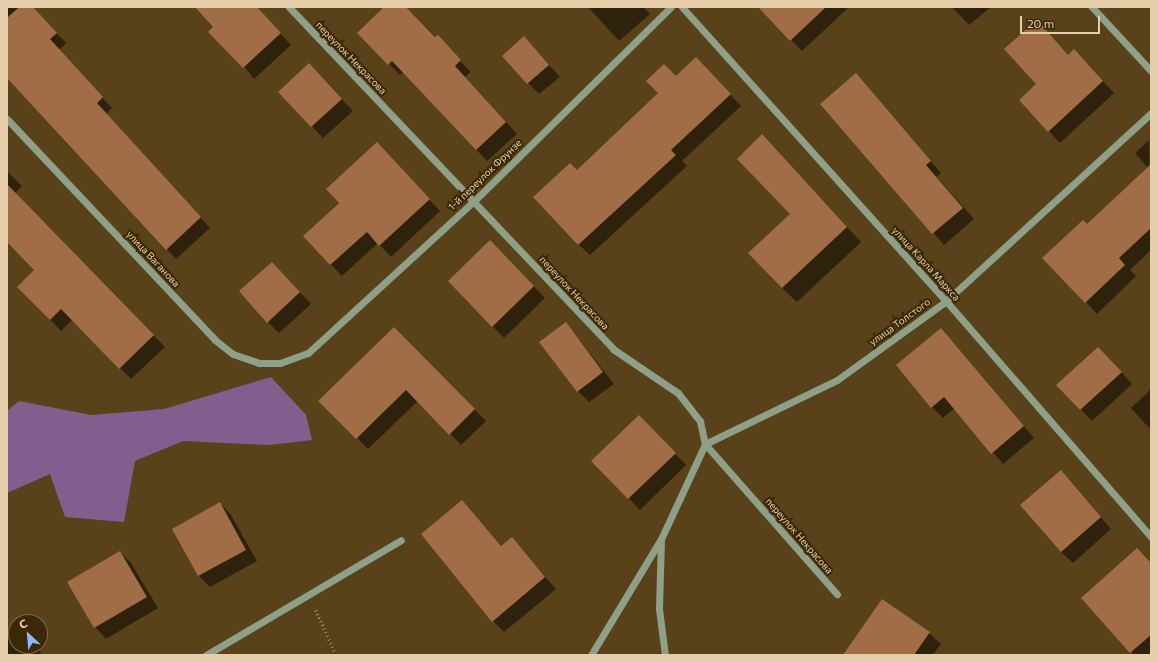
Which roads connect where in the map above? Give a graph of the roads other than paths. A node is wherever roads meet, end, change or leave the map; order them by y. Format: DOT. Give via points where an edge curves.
graph roads {
  1 [pos="289,7"];
  2 [pos="671,7"];
  3 [pos="682,7"];
  4 [pos="1092,7"];
  5 [pos="1151,71"];
  6 [pos="1151,113"];
  7 [pos="7,119"];
  8 [pos="474,201"];
  9 [pos="946,301"];
  10 [pos="308,353"];
  11 [pos="705,444"];
  12 [pos="1151,537"];
  13 [pos="401,540"];
  14 [pos="661,540"];
  15 [pos="837,594"];
  16 [pos="206,655"];
  17 [pos="591,655"];
  18 [pos="665,655"];
  1 -- 8 [label="street, переулок Некрасова"];
  2 -- 8 [label="street, 1-й переулок Фрунзе"];
  3 -- 9 [label="street, улица Карла Маркса"];
  4 -- 5 [label="street"];
  6 -- 9 [label="street, улица Толстого"];
  7 -- 10 [label="street, улица Ваганова" via="215,340 227,349 259,363 280,363"];
  8 -- 10 [label="street, 1-й переулок Фрунзе"];
  8 -- 11 [label="street, переулок Некрасова" via="613,349 678,393 700,421"];
  9 -- 11 [label="street, улица Толстого" via="837,380"];
  9 -- 12 [label="street, улица Карла Маркса"];
  11 -- 14 [label="street"];
  11 -- 15 [label="street, переулок Некрасова"];
  13 -- 16 [label="street"];
  14 -- 17 [label="street"];
  14 -- 18 [label="street" via="659,609"];
}
